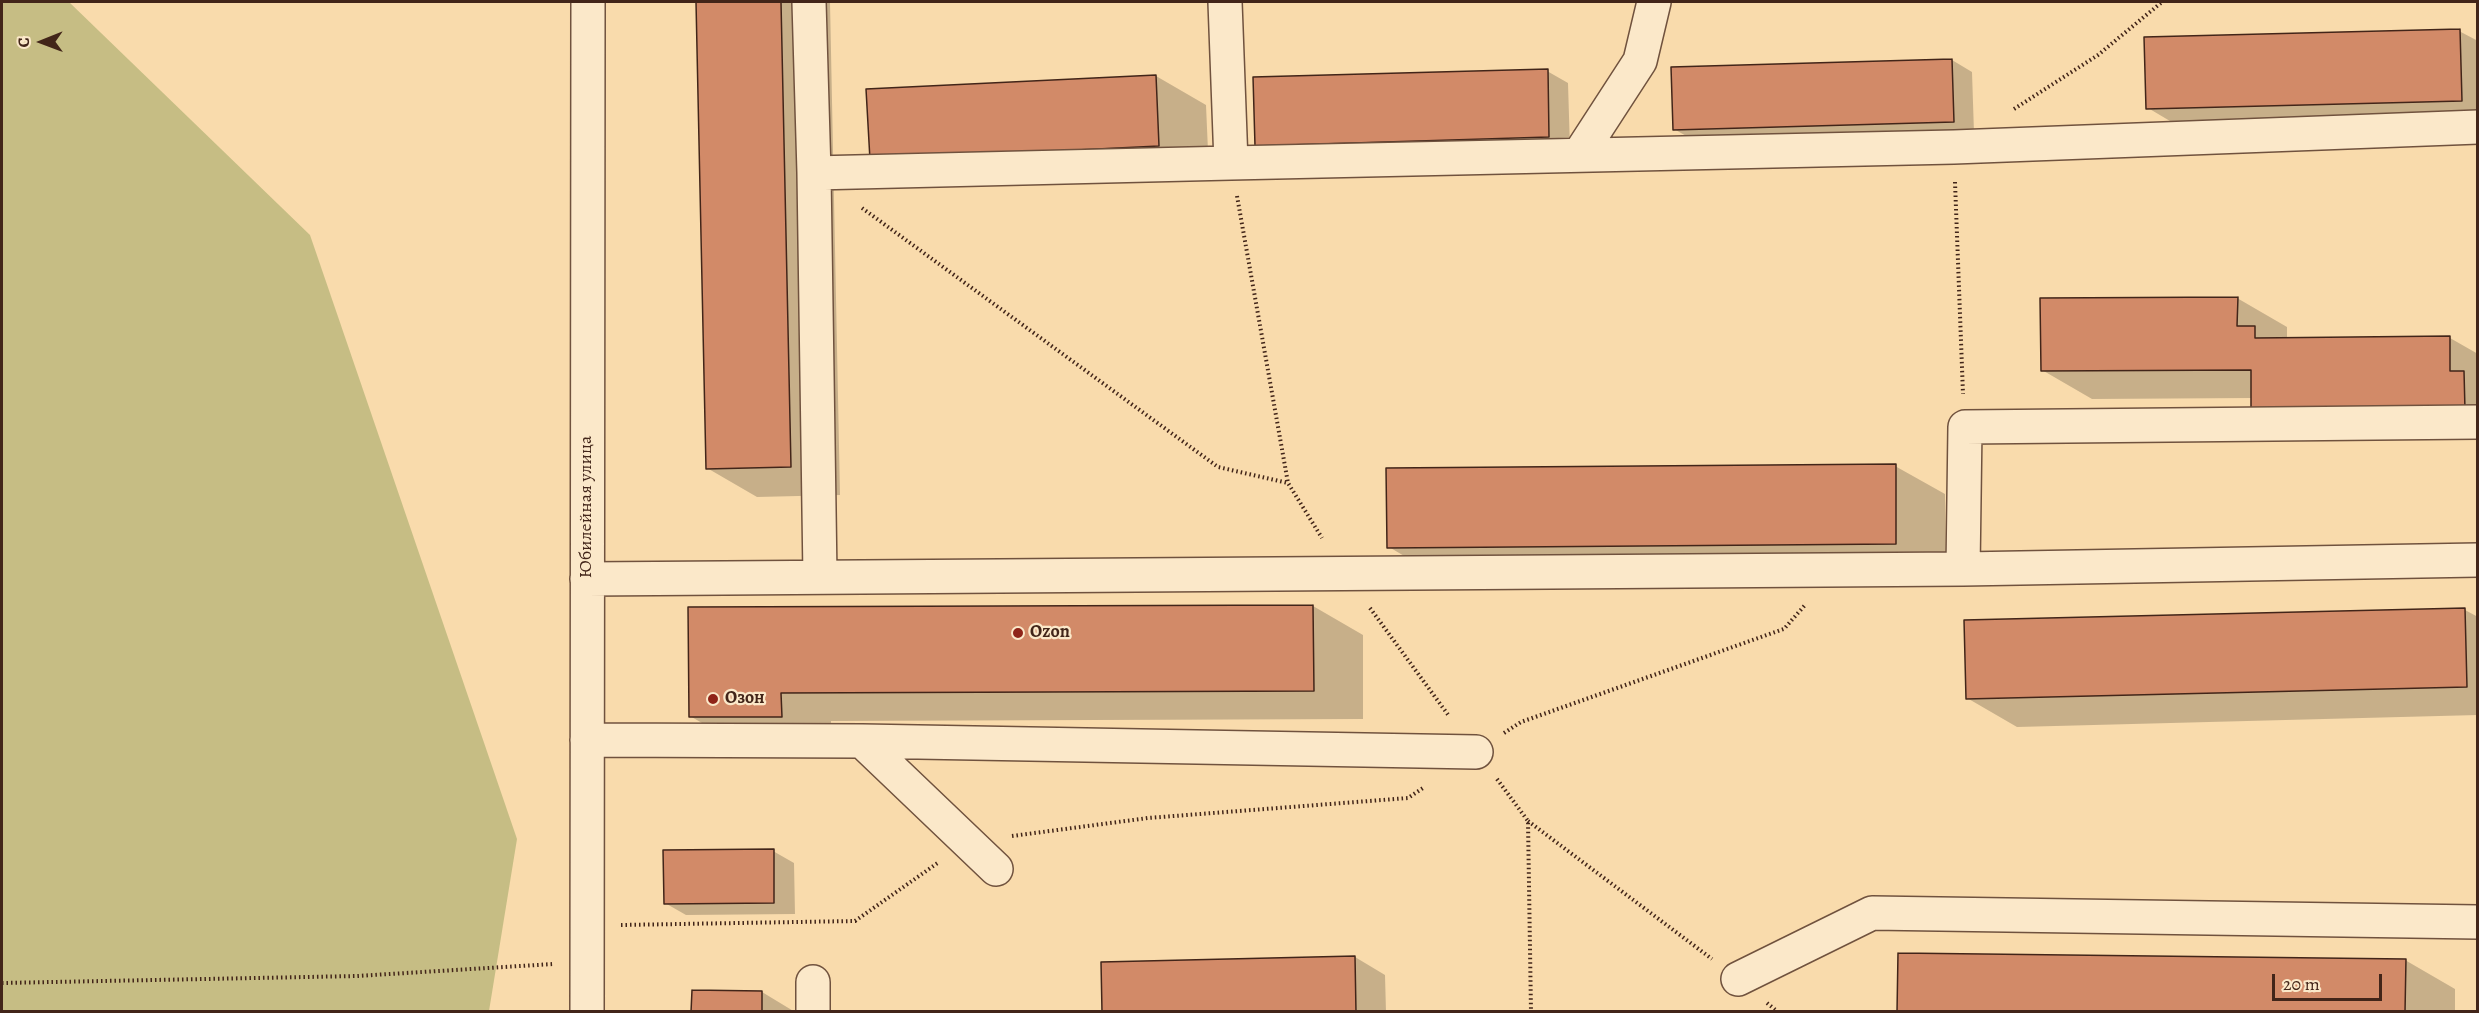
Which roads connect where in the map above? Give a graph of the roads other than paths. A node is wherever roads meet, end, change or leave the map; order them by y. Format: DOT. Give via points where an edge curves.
graph roads {
  1 [pos="588,2"];
  2 [pos="809,2"];
  3 [pos="1226,2"];
  4 [pos="1653,2"];
  5 [pos="2478,127"];
  6 [pos="1579,155"];
  7 [pos="1231,163"];
  8 [pos="814,173"];
  9 [pos="2478,422"];
  10 [pos="2478,560"];
  11 [pos="1964,569"];
  12 [pos="819,577"];
  13 [pos="587,579"];
  14 [pos="587,740"];
  15 [pos="862,741"];
  16 [pos="1476,752"];
  17 [pos="996,869"];
  18 [pos="2478,922"];
  19 [pos="1738,979"];
  20 [pos="587,1011"];
  1 -- 13 [label="street, Юбилейная улица"];
  2 -- 8 [label="street"];
  3 -- 7 [label="street"];
  4 -- 6 [label="street" via="1640,61"];
  5 -- 6 [label="street" via="1954,147"];
  6 -- 7 [label="street"];
  7 -- 8 [label="street"];
  8 -- 12 [label="street"];
  9 -- 11 [label="street" via="1965,427"];
  10 -- 11 [label="street"];
  11 -- 12 [label="street"];
  12 -- 13 [label="street"];
  13 -- 14 [label="street, Юбилейная улица"];
  14 -- 15 [label="street"];
  14 -- 20 [label="street, Юбилейная улица"];
  15 -- 16 [label="street"];
  15 -- 17 [label="street"];
  18 -- 19 [label="street" via="1872,913"];
}
